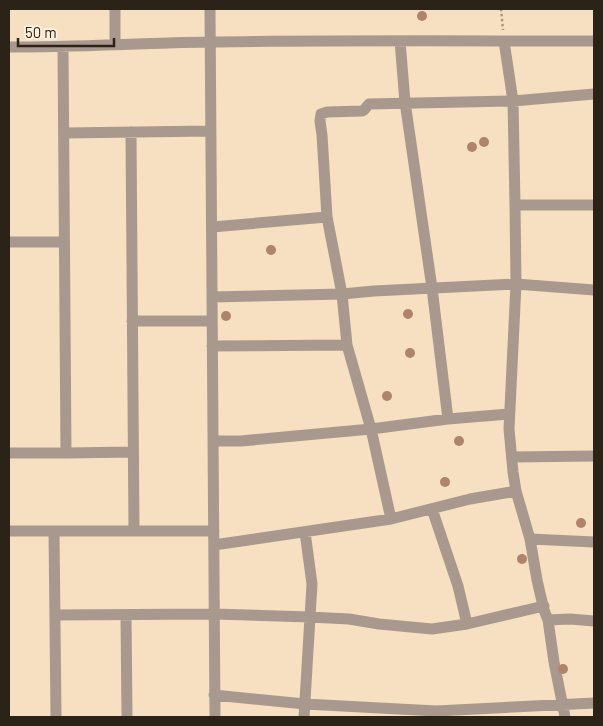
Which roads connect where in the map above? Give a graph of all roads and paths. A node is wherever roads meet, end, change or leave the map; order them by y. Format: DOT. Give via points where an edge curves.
graph roads {
  1 [pos="115,9"];
  2 [pos="210,9"];
  3 [pos="501,9"];
  4 [pos="400,41"];
  5 [pos="504,41"];
  6 [pos="594,41"];
  7 [pos="211,42"];
  8 [pos="115,44"];
  9 [pos="9,47"];
  10 [pos="63,47"];
  11 [pos="594,94"];
  12 [pos="513,101"];
  13 [pos="405,102"];
  14 [pos="211,131"];
  15 [pos="130,132"];
  16 [pos="64,133"];
  17 [pos="515,204"];
  18 [pos="594,205"];
  19 [pos="327,217"];
  20 [pos="212,227"];
  21 [pos="9,242"];
  22 [pos="64,242"];
  23 [pos="516,284"];
  24 [pos="432,288"];
  25 [pos="594,290"];
  26 [pos="342,294"];
  27 [pos="212,297"];
  28 [pos="132,321"];
  29 [pos="212,321"];
  30 [pos="347,345"];
  31 [pos="212,346"];
  32 [pos="509,414"];
  33 [pos="448,419"];
  34 [pos="371,429"];
  35 [pos="213,441"];
  36 [pos="9,452"];
  37 [pos="133,452"];
  38 [pos="66,453"];
  39 [pos="594,456"];
  40 [pos="512,457"];
  41 [pos="516,491"];
  42 [pos="432,509"];
  43 [pos="391,519"];
  44 [pos="9,531"];
  45 [pos="54,531"];
  46 [pos="134,531"];
  47 [pos="214,531"];
  48 [pos="304,532"];
  49 [pos="530,539"];
  50 [pos="594,542"];
  51 [pos="214,545"];
  52 [pos="544,606"];
  53 [pos="214,614"];
  54 [pos="55,615"];
  55 [pos="126,615"];
  56 [pos="309,617"];
  57 [pos="548,620"];
  58 [pos="594,621"];
  59 [pos="467,624"];
  60 [pos="214,695"];
  61 [pos="594,703"];
  62 [pos="305,704"];
  63 [pos="564,705"];
  64 [pos="500,712"];
  65 [pos="436,714"];
  66 [pos="56,717"];
  67 [pos="127,717"];
  68 [pos="215,717"];
  69 [pos="304,717"];
  70 [pos="566,717"];
  1 -- 8 [label="street"];
  2 -- 7 [label="street"];
  3 -- 5 [label="path"];
  4 -- 5 [label="street"];
  4 -- 7 [label="street"];
  4 -- 13 [label="street"];
  5 -- 6 [label="street"];
  5 -- 12 [label="street"];
  7 -- 8 [label="street"];
  7 -- 14 [label="street"];
  8 -- 10 [label="street"];
  9 -- 10 [label="street"];
  10 -- 16 [label="street"];
  11 -- 12 [label="street"];
  12 -- 13 [label="street"];
  12 -- 17 [label="street"];
  13 -- 19 [label="street" via="369,104 362,111 321,114"];
  13 -- 24 [label="street"];
  14 -- 15 [label="street"];
  14 -- 20 [label="street"];
  15 -- 16 [label="street"];
  15 -- 28 [label="street"];
  16 -- 22 [label="street"];
  17 -- 18 [label="street"];
  17 -- 23 [label="street"];
  19 -- 20 [label="street"];
  19 -- 26 [label="street"];
  20 -- 27 [label="street"];
  21 -- 22 [label="street"];
  22 -- 38 [label="street"];
  23 -- 24 [label="street"];
  23 -- 25 [label="street"];
  23 -- 32 [label="street"];
  24 -- 26 [label="street"];
  24 -- 33 [label="street"];
  26 -- 27 [label="street"];
  26 -- 30 [label="street"];
  27 -- 29 [label="street"];
  28 -- 29 [label="street"];
  28 -- 37 [label="street"];
  29 -- 31 [label="street"];
  30 -- 31 [label="street"];
  30 -- 34 [label="street"];
  31 -- 35 [label="street"];
  32 -- 33 [label="street"];
  32 -- 40 [label="street"];
  33 -- 34 [label="street"];
  34 -- 35 [label="street"];
  34 -- 43 [label="street"];
  35 -- 47 [label="street"];
  36 -- 38 [label="street"];
  37 -- 38 [label="street"];
  37 -- 46 [label="street"];
  39 -- 40 [label="street"];
  40 -- 41 [label="street"];
  41 -- 42 [label="street"];
  41 -- 49 [label="street"];
  42 -- 43 [label="street"];
  42 -- 59 [label="street"];
  43 -- 48 [label="street"];
  44 -- 45 [label="street"];
  45 -- 46 [label="street"];
  45 -- 54 [label="street"];
  46 -- 47 [label="street"];
  47 -- 51 [label="street"];
  48 -- 51 [label="street"];
  48 -- 56 [label="street" via="312,584"];
  49 -- 50 [label="street"];
  49 -- 52 [label="street"];
  51 -- 53 [label="street"];
  52 -- 57 [label="street"];
  52 -- 59 [label="street"];
  53 -- 55 [label="street"];
  53 -- 56 [label="street"];
  53 -- 60 [label="street"];
  54 -- 55 [label="street"];
  54 -- 66 [label="street"];
  55 -- 67 [label="street"];
  56 -- 59 [label="street" via="432,629"];
  56 -- 62 [label="street"];
  57 -- 58 [label="street"];
  57 -- 63 [label="street"];
  60 -- 62 [label="street"];
  60 -- 68 [label="street"];
  61 -- 63 [label="street"];
  62 -- 65 [label="street"];
  62 -- 69 [label="street"];
  63 -- 64 [label="street"];
  63 -- 70 [label="street"];
  64 -- 65 [label="street"];
}
